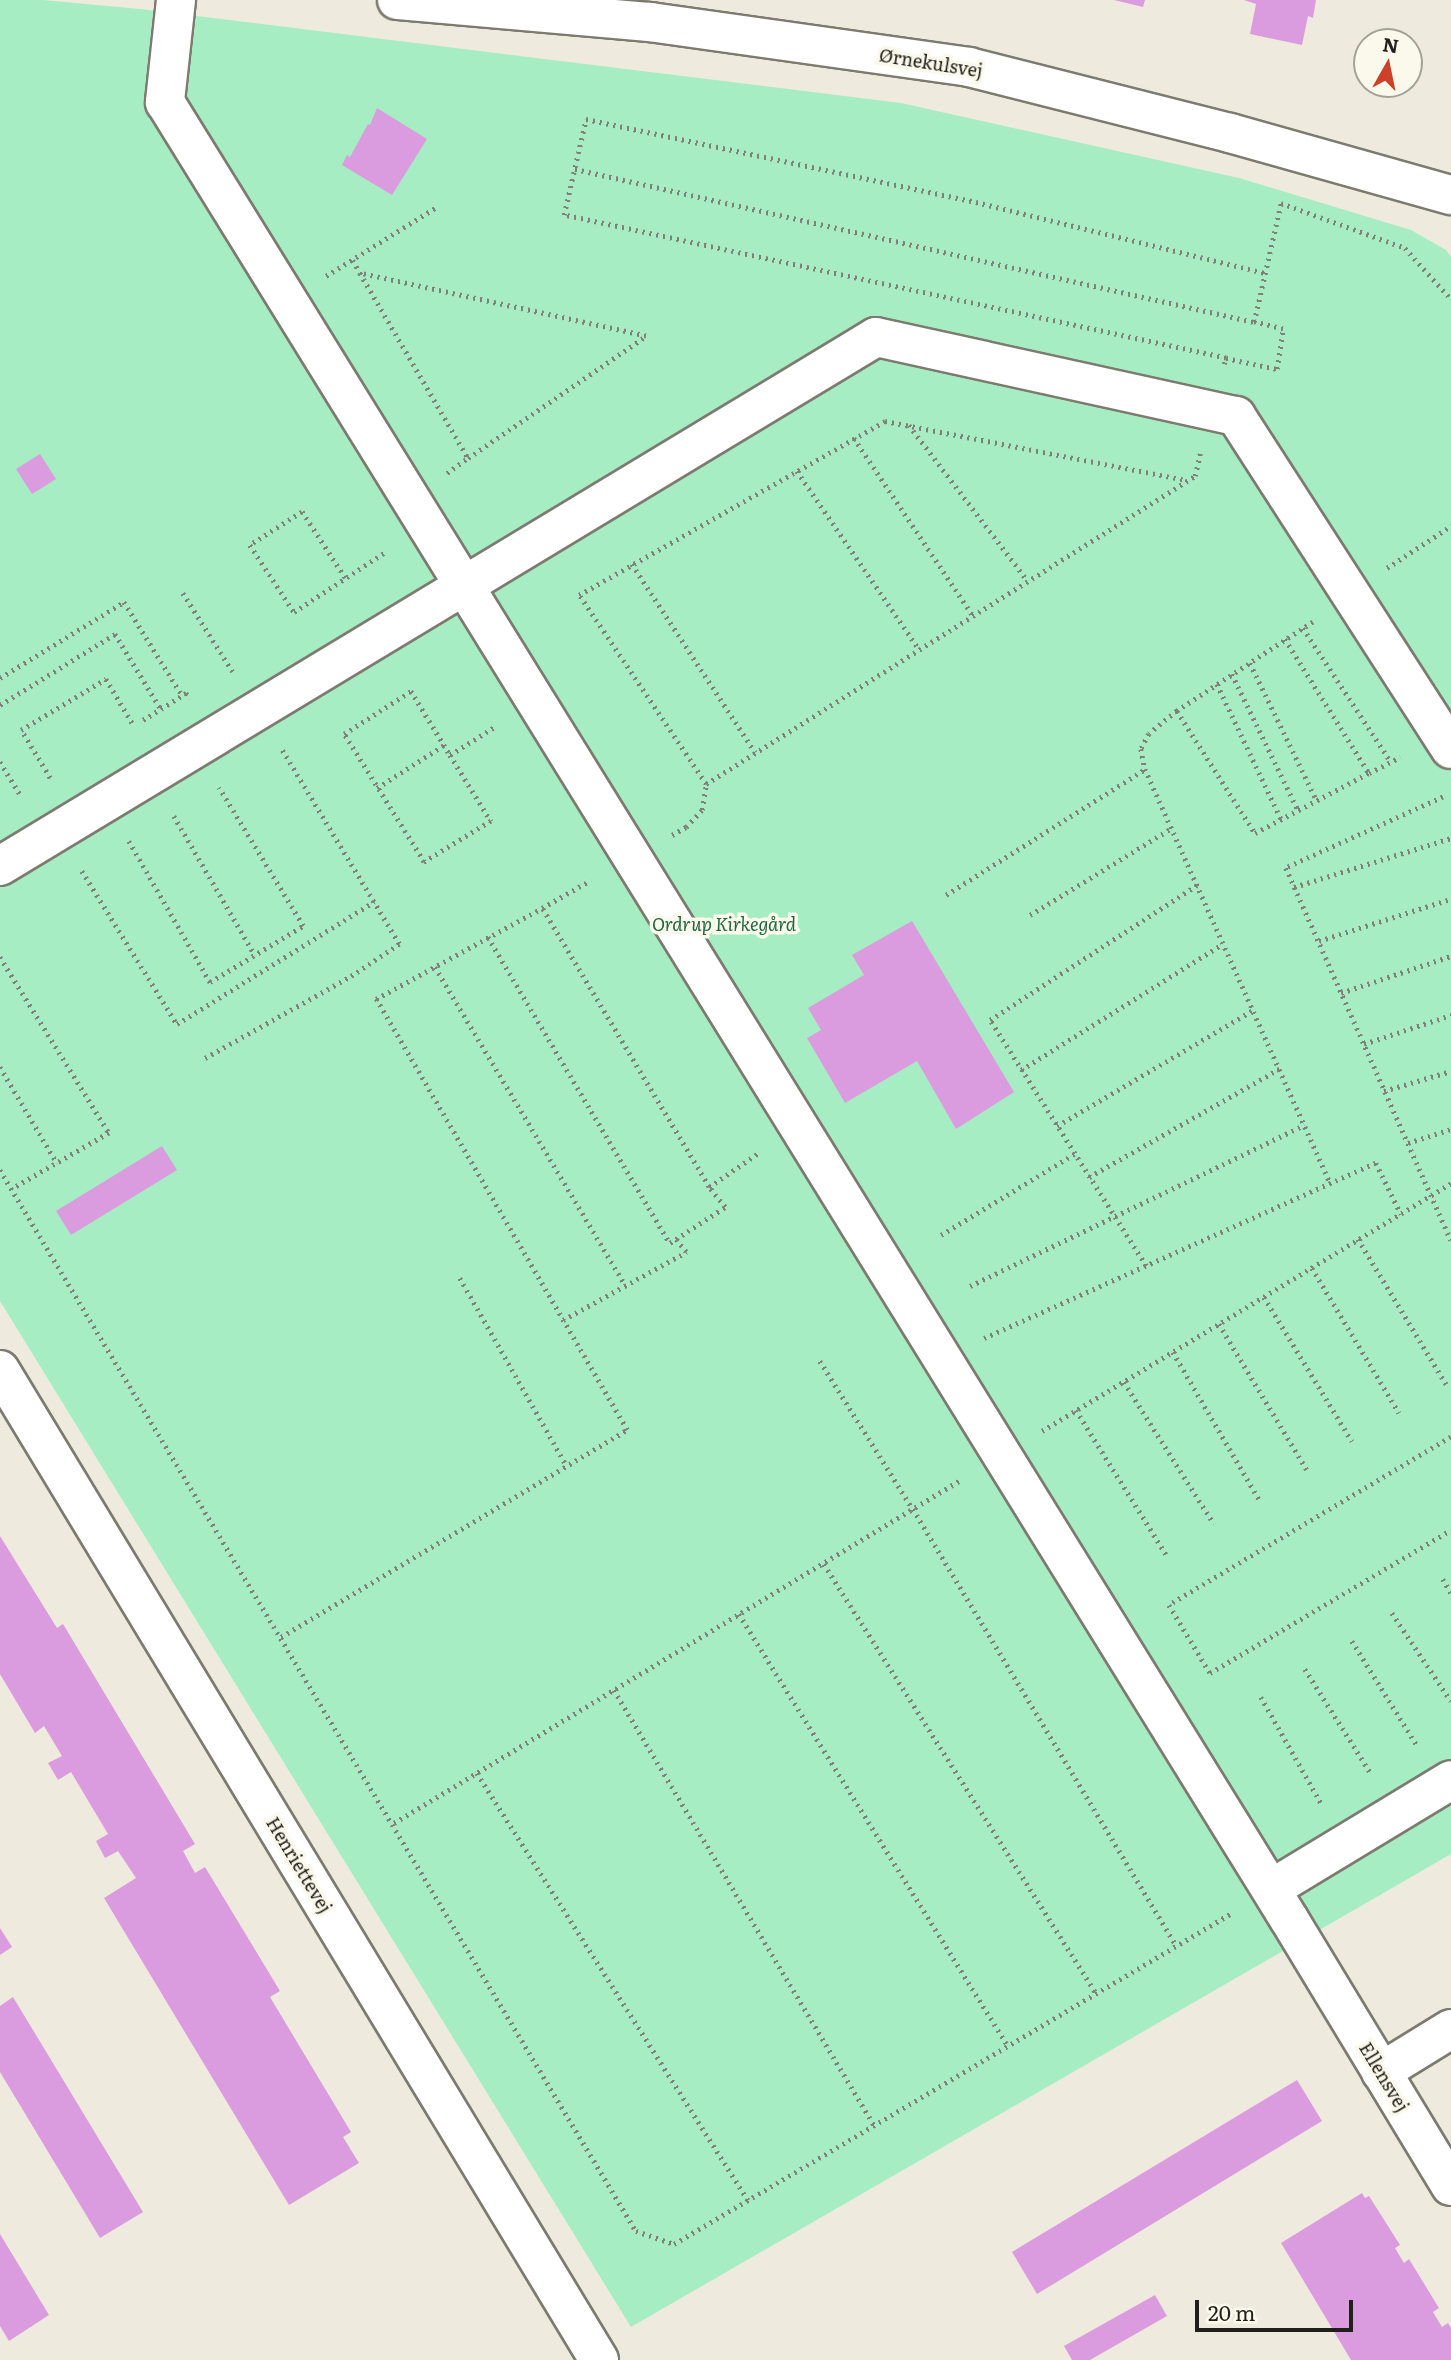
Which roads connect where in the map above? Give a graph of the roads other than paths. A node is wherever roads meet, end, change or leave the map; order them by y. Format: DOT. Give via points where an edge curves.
graph roads {
  1 [pos="176,0"];
  2 [pos="397,0"];
  3 [pos="1451,195"];
  4 [pos="463,585"];
  5 [pos="1446,742"];
  6 [pos="0,866"];
  7 [pos="0,1370"];
  8 [pos="1446,1783"];
  9 [pos="1271,1889"];
  10 [pos="1451,2029"];
  11 [pos="1381,2072"];
  12 [pos="1451,2186"];
  13 [pos="599,2360"];
  1 -- 4 [label="street, Ellensvej" via="165,102"];
  2 -- 3 [label="street, Ørnekulsvej" via="650,22 969,67 1243,136"];
  4 -- 5 [label="street" via="876,337 1236,416"];
  4 -- 6 [label="street"];
  4 -- 9 [label="street, Ellensvej"];
  7 -- 13 [label="street, Henriettevej"];
  8 -- 9 [label="street"];
  9 -- 11 [label="street, Ellensvej"];
  10 -- 11 [label="street"];
  11 -- 12 [label="street, Ellensvej"];
}
